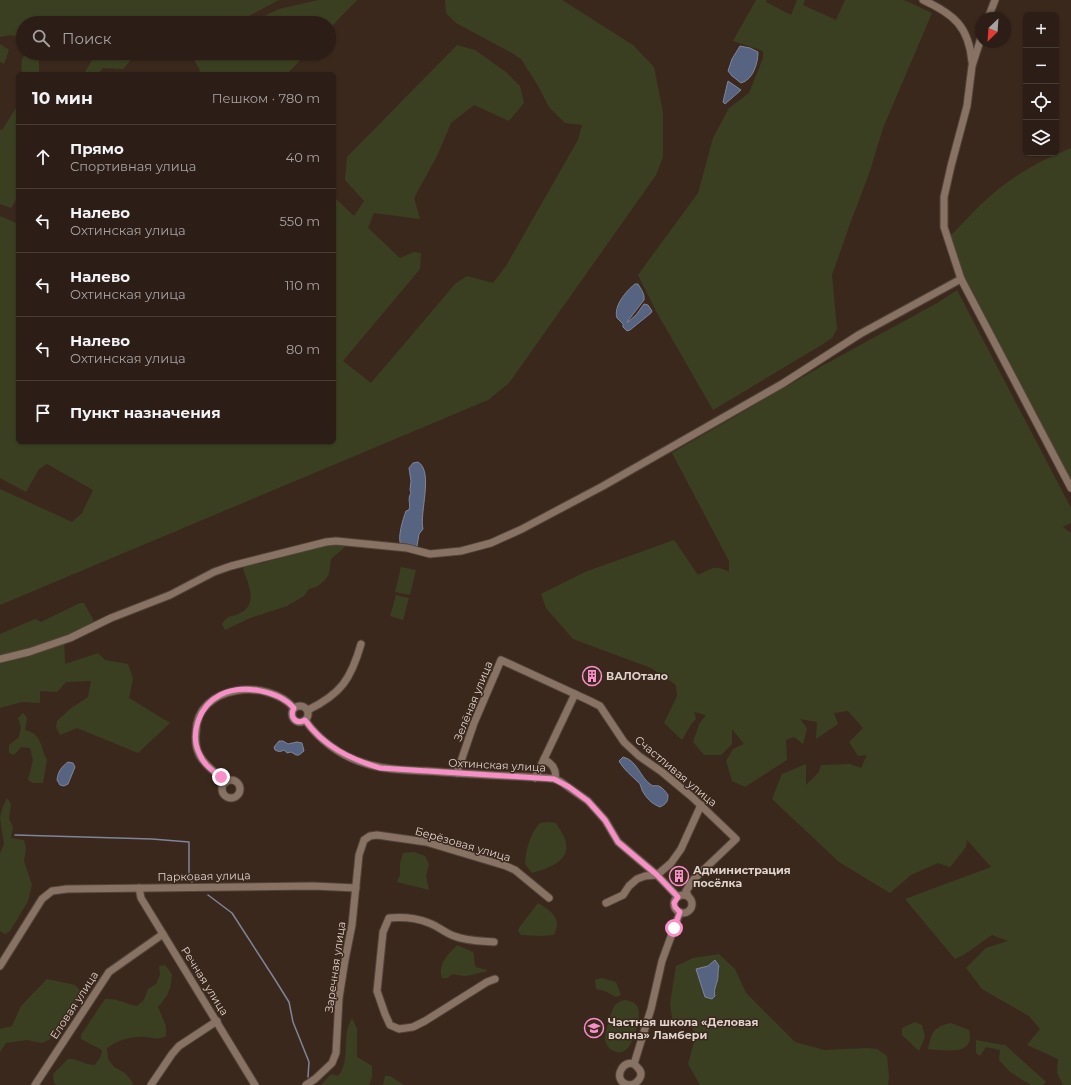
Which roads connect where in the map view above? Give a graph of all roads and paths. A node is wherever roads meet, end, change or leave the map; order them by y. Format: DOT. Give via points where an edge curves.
graph roads {
  1 [pos="923,0"];
  2 [pos="995,0"];
  3 [pos="990,12"];
  4 [pos="978,48"];
  5 [pos="972,66"];
  6 [pos="962,280"];
  7 [pos="1071,488"];
  8 [pos="361,644"];
  9 [pos="0,659"];
  10 [pos="501,660"];
  11 [pos="575,694"];
  12 [pos="294,708"];
  13 [pos="308,710"];
  14 [pos="305,720"];
  15 [pos="544,758"];
  16 [pos="458,774"];
  17 [pos="535,778"];
  18 [pos="554,779"];
  19 [pos="226,782"];
  20 [pos="701,805"];
  21 [pos="364,840"];
  22 [pos="657,875"];
  23 [pos="138,888"];
  24 [pos="356,888"];
  25 [pos="688,896"];
  26 [pos="678,897"];
  27 [pos="549,898"];
  28 [pos="606,903"];
  29 [pos="680,912"];
  30 [pos="163,934"];
  31 [pos="494,942"];
  32 [pos="0,966"];
  33 [pos="496,979"];
  34 [pos="217,1021"];
  35 [pos="634,1064"];
  36 [pos="35,1085"];
  37 [pos="151,1085"];
  38 [pos="255,1085"];
  39 [pos="306,1085"];
  40 [pos="627,1085"];
  41 [pos="631,1085"];
  1 -- 5 [label="street" via="937,6 961,26 968,37"];
  2 -- 3 [label="street"];
  4 -- 5 [label="street"];
  5 -- 6 [label="street" via="967,106 944,197 944,227"];
  6 -- 7 [label="street"];
  6 -- 9 [label="street" via="860,334 782,384 603,486 491,543 461,551 430,554 407,548 326,542 214,572 170,595 111,618 70,638"];
  8 -- 13 [label="street" via="351,674 342,686 331,697"];
  10 -- 11 [label="street, Счастливая улица"];
  10 -- 16 [label="street, Зелёная улица" via="474,723"];
  11 -- 15 [label="street"];
  11 -- 20 [label="street, Счастливая улица" via="600,706 624,742"];
  12 -- 13 [label="street, Охтинская улица" via="301,705"];
  12 -- 14 [label="street, Охтинская улица" via="293,718 300,722"];
  12 -- 19 [label="street, Охтинская улица" via="277,695 250,690 220,695 204,709 196,728 197,748 211,770"];
  13 -- 14 [label="street" via="309,714"];
  14 -- 16 [label="street, Охтинская улица" via="333,748 363,763 380,768"];
  15 -- 17 [label="street"];
  15 -- 18 [label="street" via="555,769"];
  16 -- 17 [label="street, Охтинская улица"];
  17 -- 18 [label="street, Охтинская улица"];
  18 -- 22 [label="street, Охтинская улица" via="588,801 605,820 618,842"];
  20 -- 22 [label="street" via="682,849"];
  20 -- 25 [label="street, Счастливая улица" via="736,839 694,879 686,890"];
  21 -- 24 [label="street, Заречная улица" via="359,855"];
  21 -- 27 [label="street, Берёзовая улица" via="377,835 426,842 506,866 515,870"];
  22 -- 26 [label="street, Охтинская улица"];
  22 -- 28 [label="street" via="637,879 623,895"];
  23 -- 24 [label="street, Парковая улица"];
  23 -- 30 [label="street, Речная улица" via="141,898"];
  23 -- 32 [label="street, Парковая улица" via="52,891 42,899"];
  24 -- 39 [label="street, Заречная улица" via="339,998 336,1053 332,1063"];
  25 -- 26 [label="street"];
  25 -- 29 [label="street" via="691,899 690,911"];
  26 -- 29 [label="street" via="674,903"];
  29 -- 35 [label="street" via="662,961"];
  30 -- 34 [label="street, Речная улица"];
  30 -- 36 [label="street, Еловая улица" via="109,972"];
  31 -- 33 [label="street" via="463,939 416,919 389,918 383,932 377,991 390,1025 399,1029 413,1027 425,1021 487,982"];
  34 -- 37 [label="street" via="179,1046"];
  34 -- 38 [label="street, Речная улица"];
  35 -- 40 [label="street" via="624,1066 620,1070 621,1080"];
  35 -- 41 [label="street" via="641,1073 640,1079"];
  40 -- 41 [label="street"];
}
